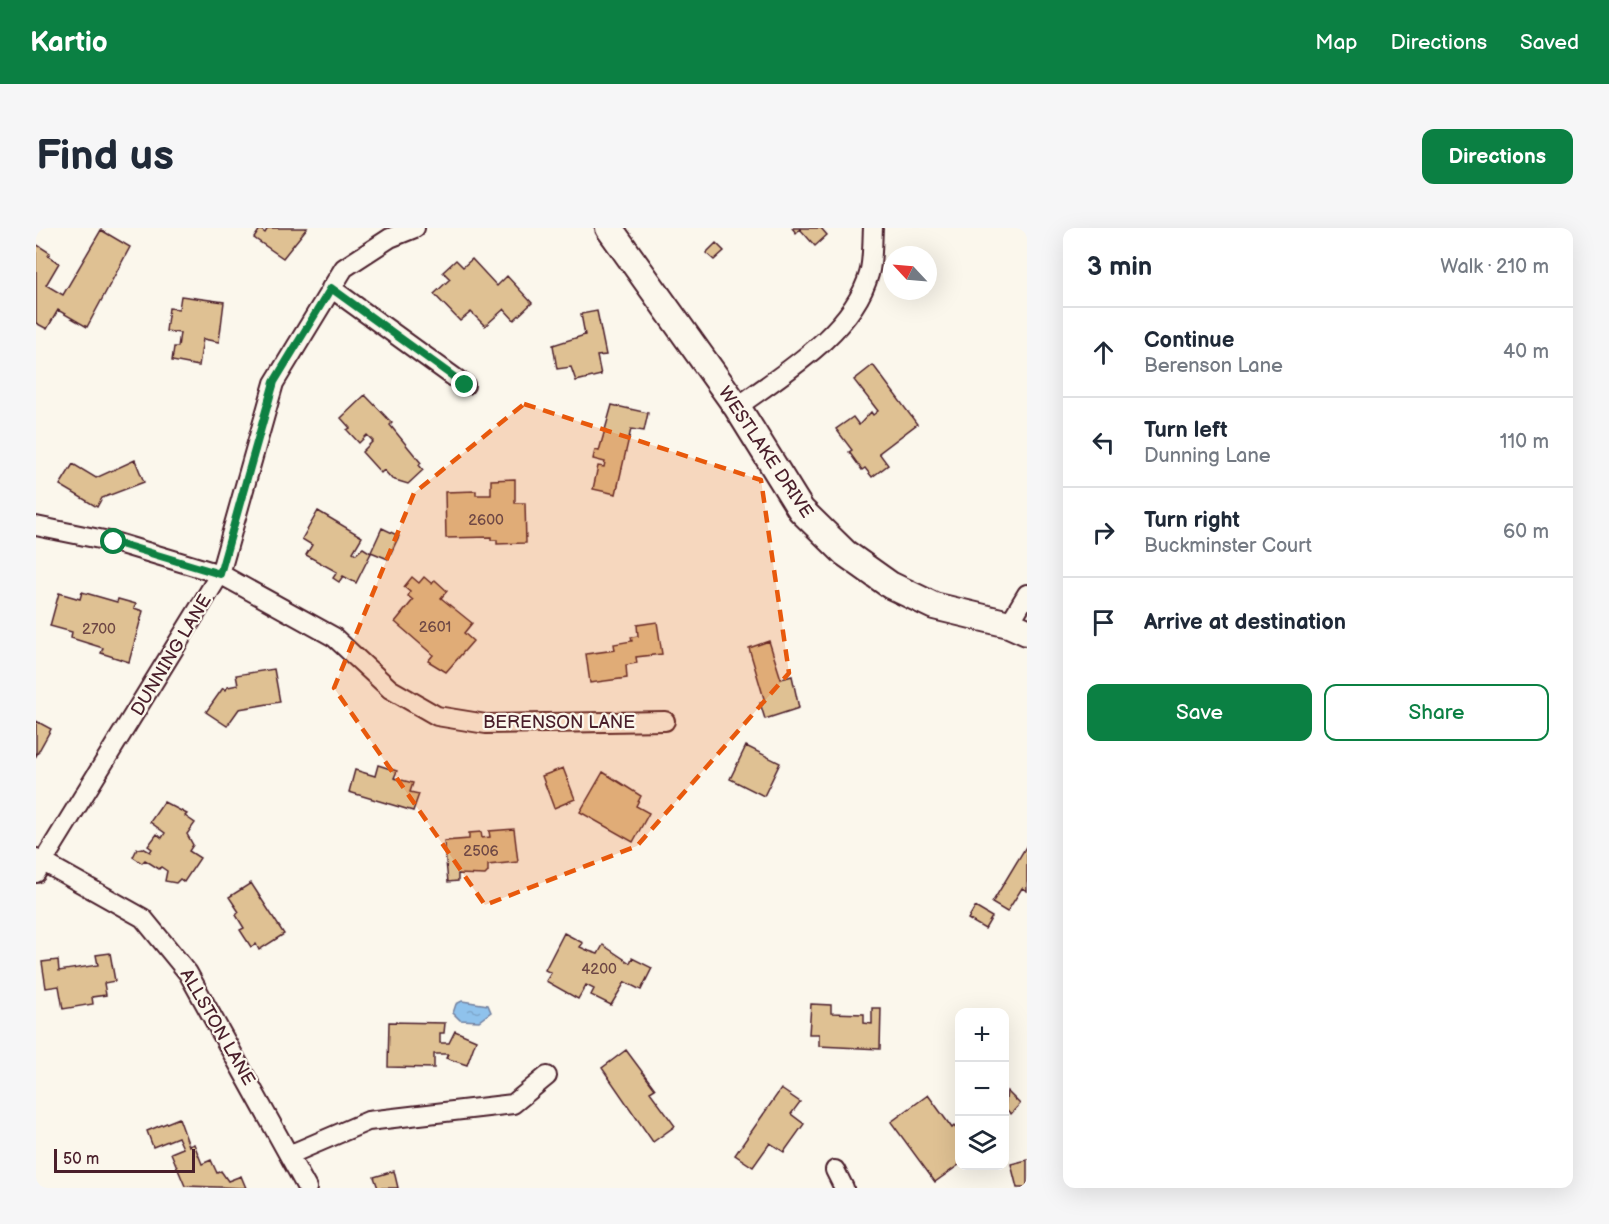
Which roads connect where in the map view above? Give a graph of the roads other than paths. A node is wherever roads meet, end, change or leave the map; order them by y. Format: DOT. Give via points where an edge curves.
graph roads {
  1 [pos="415,228"];
  2 [pos="609,228"];
  3 [pos="873,228"];
  4 [pos="331,288"];
  5 [pos="465,385"];
  6 [pos="737,407"];
  7 [pos="36,526"];
  8 [pos="220,574"];
  9 [pos="1027,594"];
  10 [pos="1018,628"];
  11 [pos="665,721"];
  12 [pos="39,864"];
  13 [pos="547,1076"];
  14 [pos="291,1154"];
  15 [pos="835,1170"];
  16 [pos="307,1188"];
  17 [pos="844,1188"];
  1 -- 4 [label="street, DUNNING LANE" via="390,238 344,268"];
  2 -- 6 [label="street, WESTLAKE DRIVE"];
  3 -- 6 [label="street" via="869,274 849,315 800,361"];
  4 -- 5 [label="street"];
  4 -- 8 [label="street, DUNNING LANE" via="274,382"];
  6 -- 10 [label="street, WESTLAKE DRIVE" via="801,510 844,553 890,585 934,606"];
  7 -- 8 [label="street, BERENSON LANE" via="114,542"];
  8 -- 11 [label="street, BERENSON LANE" via="334,637 390,689 437,716 486,724"];
  8 -- 12 [label="street, DUNNING LANE"];
  9 -- 10 [label="street, WESTLAKE DRIVE"];
  12 -- 14 [label="street, ALLSTON LANE" via="143,918 188,973"];
  13 -- 14 [label="street" via="513,1104 368,1120"];
  14 -- 16 [label="street, ALLSTON LANE"];
  15 -- 17 [label="street"];
}
